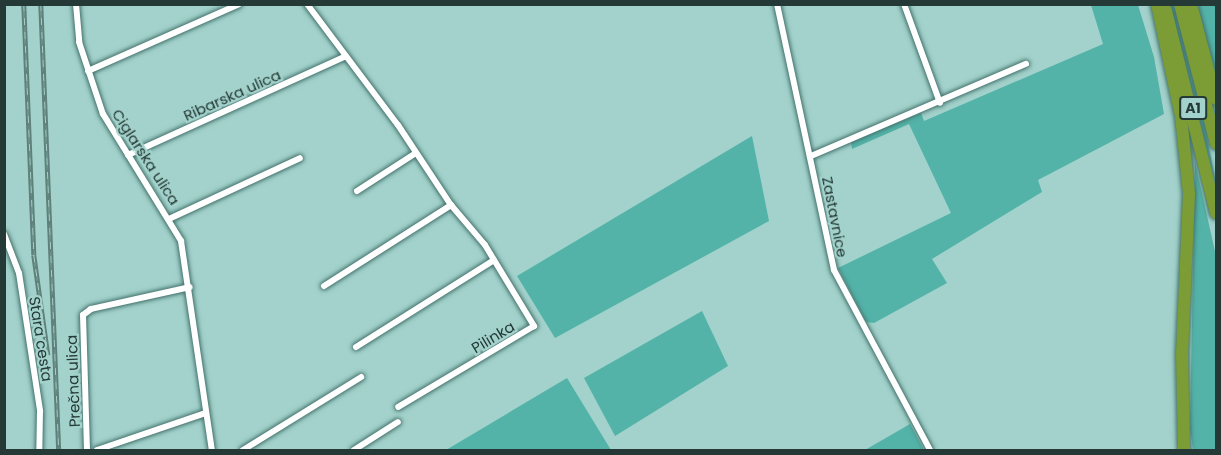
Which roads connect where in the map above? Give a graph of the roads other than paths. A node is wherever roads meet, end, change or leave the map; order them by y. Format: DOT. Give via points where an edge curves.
graph roads {
  1 [pos="239,4"];
  2 [pos="307,4"];
  3 [pos="777,4"];
  4 [pos="904,4"];
  5 [pos="1157,4"];
  6 [pos="1164,4"];
  7 [pos="1180,4"];
  8 [pos="1191,4"];
  9 [pos="76,5"];
  10 [pos="346,56"];
  11 [pos="1026,63"];
  12 [pos="88,71"];
  13 [pos="1216,99"];
  14 [pos="940,103"];
  15 [pos="1216,143"];
  16 [pos="416,153"];
  17 [pos="128,155"];
  18 [pos="811,156"];
  19 [pos="300,159"];
  20 [pos="357,191"];
  21 [pos="451,205"];
  22 [pos="1216,213"];
  23 [pos="171,219"];
  24 [pos="4,234"];
  25 [pos="494,260"];
  26 [pos="324,286"];
  27 [pos="190,287"];
  28 [pos="356,347"];
  29 [pos="361,377"];
  30 [pos="398,407"];
  31 [pos="203,414"];
  32 [pos="1182,415"];
  33 [pos="398,422"];
  34 [pos="39,450"];
  35 [pos="87,450"];
  36 [pos="97,450"];
  37 [pos="212,450"];
  38 [pos="243,450"];
  39 [pos="354,450"];
  40 [pos="930,450"];
  41 [pos="1184,450"];
  42 [pos="1190,450"];
  1 -- 12 [label="street"];
  2 -- 10 [label="street, Pilinka"];
  3 -- 18 [label="street, Zastavnice"];
  4 -- 14 [label="street"];
  5 -- 32 [label="highway" via="1181,116 1189,194"];
  6 -- 22 [label="highway, A1"];
  7 -- 15 [label="highway, A1"];
  8 -- 13 [label="highway"];
  9 -- 12 [label="street, Ciglarska ulica" via="79,42"];
  10 -- 16 [label="street, Pilinka"];
  10 -- 17 [label="street, Ribarska ulica"];
  11 -- 14 [label="street"];
  12 -- 17 [label="street, Ciglarska ulica" via="103,114"];
  14 -- 18 [label="street"];
  16 -- 20 [label="street"];
  16 -- 21 [label="street, Pilinka"];
  17 -- 23 [label="street, Ciglarska ulica"];
  18 -- 40 [label="street, Zastavnice" via="834,270"];
  19 -- 23 [label="street, Ciglarska ulica"];
  21 -- 25 [label="street, Pilinka"];
  21 -- 26 [label="street"];
  23 -- 27 [label="street, Ciglarska ulica" via="184,251"];
  24 -- 34 [label="street, Stara cesta" via="19,273 40,411"];
  25 -- 28 [label="street"];
  25 -- 30 [label="street, Pilinka" via="534,326"];
  27 -- 31 [label="street, Ciglarska ulica"];
  27 -- 35 [label="street, Prečna ulica" via="90,309 83,315"];
  29 -- 38 [label="street"];
  31 -- 36 [label="street"];
  31 -- 37 [label="street, Ciglarska ulica"];
  32 -- 41 [label="highway"];
  32 -- 42 [label="highway"];
  33 -- 39 [label="street"];
}
